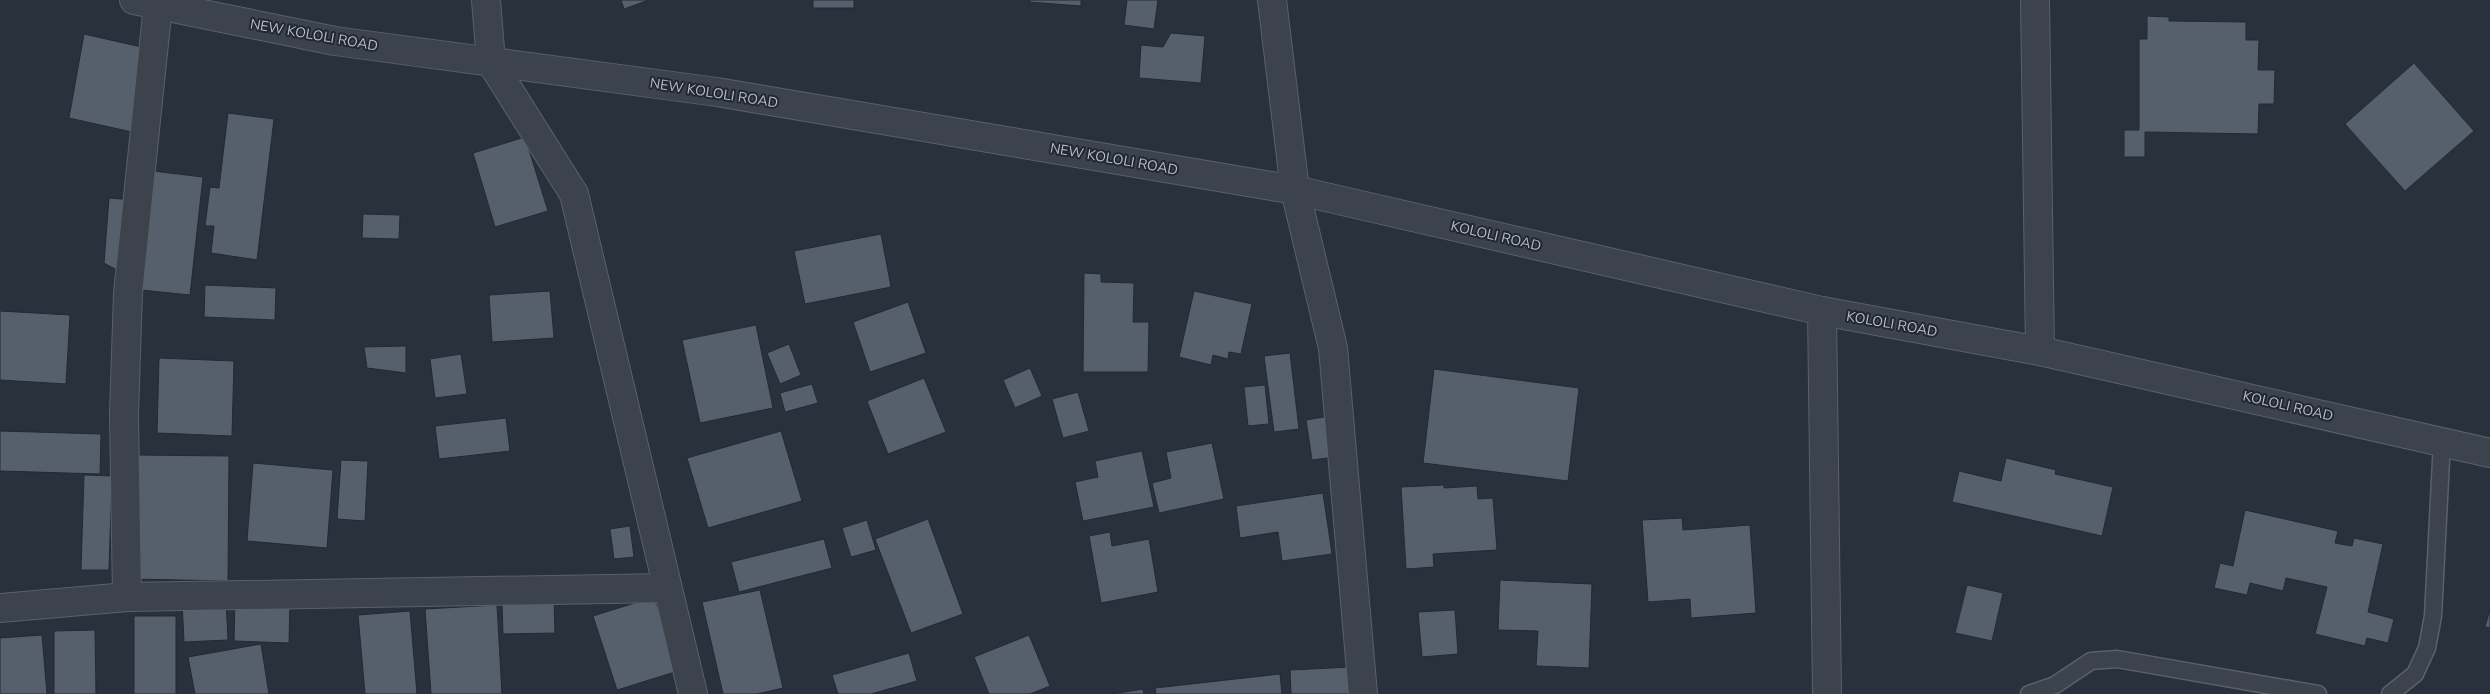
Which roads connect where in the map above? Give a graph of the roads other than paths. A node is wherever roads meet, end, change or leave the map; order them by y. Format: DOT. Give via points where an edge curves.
graph roads {
  1 [pos="486,0"];
  2 [pos="1272,0"];
  3 [pos="2036,0"];
  4 [pos="146,2"];
  5 [pos="492,62"];
  6 [pos="1295,190"];
  7 [pos="1822,311"];
  8 [pos="2040,351"];
  9 [pos="2442,441"];
  10 [pos="2490,453"];
  11 [pos="667,588"];
  12 [pos="127,597"];
  13 [pos="0,608"];
  14 [pos="693,694"];
  15 [pos="1363,694"];
  16 [pos="1827,694"];
  17 [pos="2029,694"];
  18 [pos="2318,694"];
  19 [pos="2390,694"];
  1 -- 5 [label="street"];
  2 -- 6 [label="street"];
  3 -- 8 [label="street"];
  4 -- 5 [label="street, NEW KOLOLI ROAD" via="335,41"];
  4 -- 12 [label="street" via="124,414"];
  5 -- 6 [label="street, NEW KOLOLI ROAD" via="717,92"];
  5 -- 11 [label="street" via="574,194"];
  6 -- 7 [label="street, KOLOLI ROAD"];
  6 -- 15 [label="street" via="1333,348"];
  7 -- 8 [label="street, KOLOLI ROAD"];
  7 -- 16 [label="street"];
  8 -- 9 [label="street, KOLOLI ROAD"];
  9 -- 10 [label="street, KOLOLI ROAD"];
  9 -- 19 [label="lane" via="2433,616 2427,648 2415,674"];
  11 -- 12 [label="street"];
  11 -- 14 [label="street"];
  12 -- 13 [label="street"];
  17 -- 18 [label="lane" via="2055,685 2091,661 2117,659"];
}
